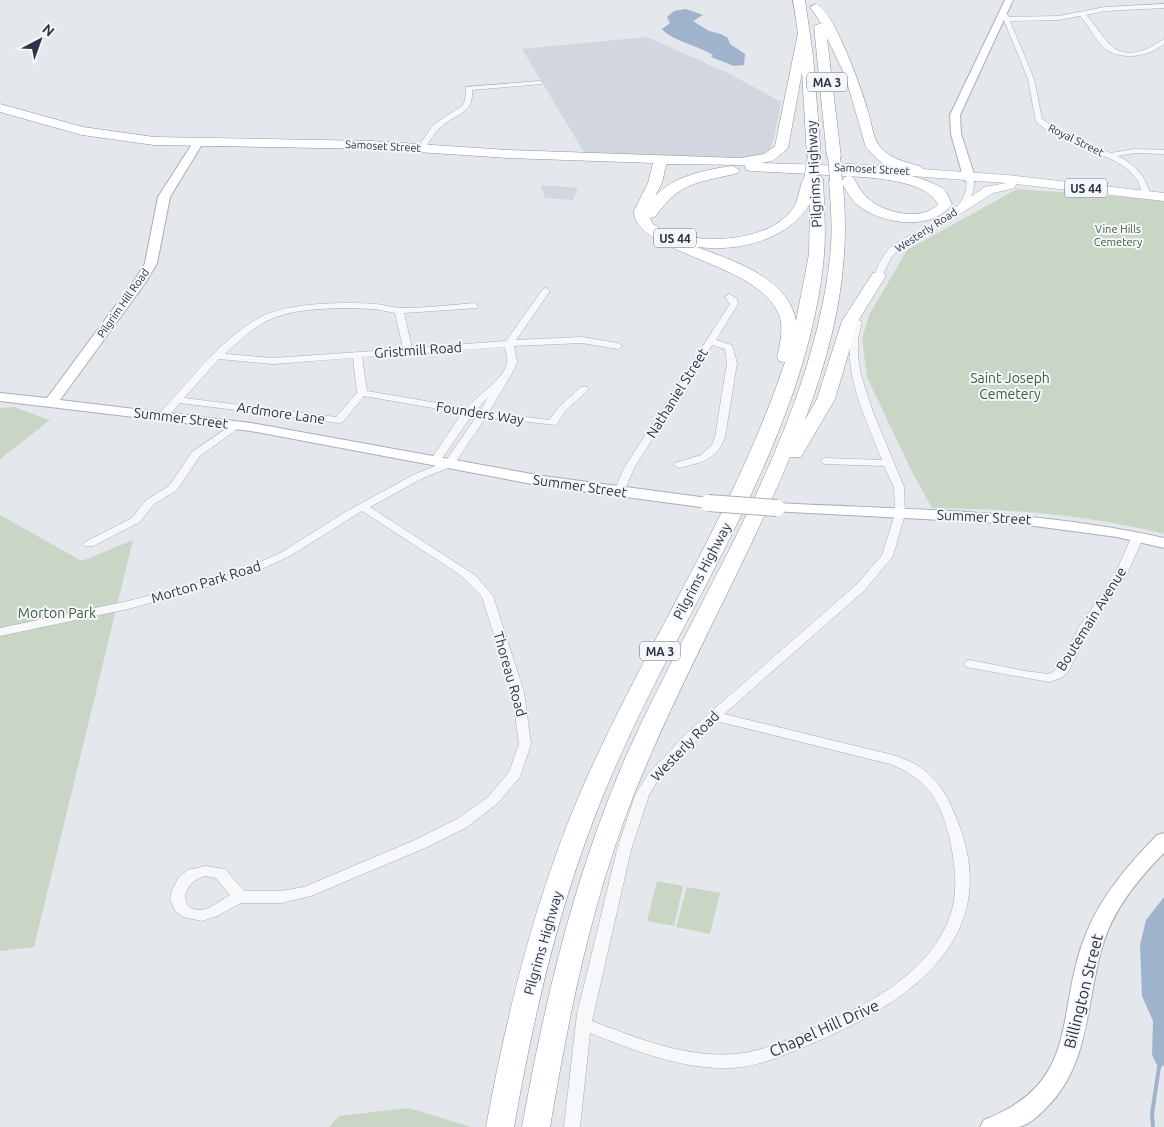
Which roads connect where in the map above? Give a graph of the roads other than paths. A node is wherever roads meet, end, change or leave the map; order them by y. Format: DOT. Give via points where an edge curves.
graph roads {
  1 [pos="799,0"];
  2 [pos="1010,0"];
  3 [pos="816,4"];
  4 [pos="1164,6"];
  5 [pos="1080,14"];
  6 [pos="1005,16"];
  7 [pos="804,31"];
  8 [pos="1164,41"];
  9 [pos="540,83"];
  10 [pos="0,104"];
  11 [pos="0,108"];
  12 [pos="198,141"];
  13 [pos="421,148"];
  14 [pos="1164,152"];
  15 [pos="567,156"];
  16 [pos="1108,156"];
  17 [pos="600,161"];
  18 [pos="661,161"];
  19 [pos="740,162"];
  20 [pos="765,168"];
  21 [pos="924,172"];
  22 [pos="867,173"];
  23 [pos="969,178"];
  24 [pos="827,180"];
  25 [pos="1015,184"];
  26 [pos="650,192"];
  27 [pos="1147,196"];
  28 [pos="1164,197"];
  29 [pos="957,212"];
  30 [pos="878,276"];
  31 [pos="546,291"];
  32 [pos="729,297"];
  33 [pos="474,306"];
  34 [pos="399,311"];
  35 [pos="709,341"];
  36 [pos="509,344"];
  37 [pos="618,346"];
  38 [pos="408,350"];
  39 [pos="357,354"];
  40 [pos="218,356"];
  41 [pos="501,382"];
  42 [pos="584,388"];
  43 [pos="362,393"];
  44 [pos="0,397"];
  45 [pos="178,400"];
  46 [pos="51,402"];
  47 [pos="468,412"];
  48 [pos="483,414"];
  49 [pos="163,416"];
  50 [pos="236,425"];
  51 [pos="762,451"];
  52 [pos="825,461"];
  53 [pos="442,463"];
  54 [pos="888,463"];
  55 [pos="679,465"];
  56 [pos="619,492"];
  57 [pos="771,501"];
  58 [pos="363,507"];
  59 [pos="900,514"];
  60 [pos="1138,536"];
  61 [pos="1164,543"];
  62 [pos="90,544"];
  63 [pos="0,632"];
  64 [pos="970,664"];
  65 [pos="713,716"];
  66 [pos="1164,840"];
  67 [pos="240,897"];
  68 [pos="583,1024"];
  69 [pos="500,1127"];
  70 [pos="536,1127"];
  71 [pos="572,1127"];
  72 [pos="992,1127"];
  1 -- 7 [label="highway, Pilgrims Highway"];
  2 -- 6 [label="main road"];
  3 -- 21 [label="highway, US 44" via="851,75 876,152 893,163"];
  3 -- 24 [label="highway, Pilgrims Highway / MA 3" via="832,135 840,146"];
  4 -- 5 [label="street" via="1119,7"];
  5 -- 6 [label="street" via="1058,18"];
  5 -- 8 [label="street" via="1088,19 1103,43 1115,51 1146,53"];
  6 -- 16 [label="street, Royal Street" via="1032,79 1039,120"];
  6 -- 23 [label="main road" via="955,115 956,134"];
  7 -- 19 [label="highway" via="780,148 768,158"];
  7 -- 24 [label="highway, Pilgrims Highway / MA 3, bridge" via="814,156"];
  9 -- 13 [label="street" via="468,88 470,101 437,126"];
  10 -- 12 [label="highway, Samoset Street" via="79,126"];
  11 -- 12 [label="highway, Samoset Street" via="107,136 180,143"];
  12 -- 13 [label="highway, Samoset Street"];
  12 -- 46 [label="main road, Pilgrim Hill Road" via="164,197 151,263 142,279"];
  13 -- 15 [label="highway, Samoset Street"];
  14 -- 16 [label="street" via="1135,151"];
  15 -- 17 [label="highway, Samoset Street"];
  15 -- 18 [label="highway, Samoset Street"];
  16 -- 27 [label="street, Royal Street" via="1138,174 1144,182"];
  17 -- 18 [label="highway, Samoset Street"];
  17 -- 26 [label="highway" via="641,175 648,182"];
  18 -- 19 [label="highway, Samoset Street"];
  18 -- 20 [label="highway, Samoset Street"];
  18 -- 26 [label="highway"];
  19 -- 21 [label="main road, Samoset Street"];
  20 -- 22 [label="highway, Samoset Street / US 44"];
  20 -- 24 [label="highway, US 44" via="728,170 686,182 654,204 650,219 661,231 681,240 707,244 747,240 776,229 795,215"];
  21 -- 23 [label="main road, Samoset Street / US 44"];
  22 -- 23 [label="main road, Samoset Street / US 44"];
  22 -- 24 [label="highway" via="920,182 940,193 946,199 945,204 941,210 925,216 888,214"];
  23 -- 25 [label="main road, Samoset Street / US 44"];
  23 -- 27 [label="main road, Samoset Street / US 44"];
  23 -- 29 [label="street, Westerly Road" via="969,194"];
  24 -- 51 [label="highway, Pilgrims Highway / MA 3" via="818,224 810,301 786,386"];
  24 -- 57 [label="highway, Pilgrims Highway / MA 3" via="838,244 833,294 808,387"];
  25 -- 27 [label="main road, Samoset Street / US 44"];
  25 -- 29 [label="main road" via="989,190"];
  26 -- 51 [label="highway" via="640,216 652,232 752,276 771,290 784,306 789,326 786,353"];
  27 -- 28 [label="main road, Samoset Street / US 44"];
  29 -- 30 [label="street, Westerly Road" via="894,249"];
  30 -- 54 [label="street, Westerly Road" via="855,327 852,352 857,384"];
  30 -- 57 [label="highway" via="850,321 826,399"];
  31 -- 36 [label="street"];
  32 -- 35 [label="street, Nathaniel Street" via="734,304"];
  33 -- 34 [label="street"];
  34 -- 38 [label="street"];
  34 -- 40 [label="street" via="364,306 304,308 278,313 235,338"];
  35 -- 55 [label="street" via="729,348 732,363 717,448 708,457"];
  35 -- 56 [label="street, Nathaniel Street" via="630,468"];
  36 -- 37 [label="street, Gristmill Road" via="582,340"];
  36 -- 38 [label="street, Gristmill Road"];
  36 -- 41 [label="street" via="512,361"];
  38 -- 39 [label="street, Gristmill Road"];
  39 -- 40 [label="street, Gristmill Road" via="273,361"];
  39 -- 43 [label="street"];
  40 -- 45 [label="street"];
  41 -- 47 [label="street"];
  41 -- 48 [label="street"];
  42 -- 48 [label="street, Founders Way" via="552,423"];
  43 -- 45 [label="street, Ardmore Lane" via="343,417 334,420"];
  43 -- 47 [label="street, Founders Way"];
  44 -- 46 [label="main road, Summer Street"];
  45 -- 49 [label="street"];
  46 -- 49 [label="main road, Summer Street"];
  47 -- 48 [label="street, Founders Way"];
  47 -- 53 [label="street"];
  48 -- 53 [label="street"];
  49 -- 50 [label="main road, Summer Street"];
  50 -- 53 [label="main road, Summer Street"];
  50 -- 62 [label="street" via="196,454 174,488 150,502 136,520"];
  51 -- 69 [label="highway, Pilgrims Highway / MA 3" via="640,690 571,848 534,972 509,1074"];
  52 -- 54 [label="street"];
  53 -- 56 [label="main road, Summer Street"];
  53 -- 58 [label="street, Morton Park Road"];
  54 -- 59 [label="street, Westerly Road" via="898,487"];
  56 -- 57 [label="main road, Summer Street, bridge" via="708,503"];
  57 -- 59 [label="main road, Summer Street"];
  57 -- 70 [label="highway, Pilgrims Highway / MA 3" via="638,755 605,841 564,981"];
  58 -- 63 [label="street, Morton Park Road" via="286,554 240,575 128,606"];
  58 -- 67 [label="street, Thoreau Road" via="460,570 487,596 518,692 525,744 522,757 515,774 502,791 454,827 306,892 282,897"];
  59 -- 60 [label="main road, Summer Street" via="1029,518"];
  59 -- 65 [label="street, Westerly Road" via="888,556 862,587"];
  60 -- 61 [label="main road, Summer Street"];
  60 -- 64 [label="street, Boutemain Avenue" via="1120,576 1085,627 1064,669 1057,675 1049,678 1033,676"];
  65 -- 68 [label="street, Westerly Road" via="653,777 642,795 624,850"];
  65 -- 68 [label="street, Chapel Hill Drive" via="893,760 929,778 944,802 962,865 961,900 953,930 928,967 889,997 843,1023 769,1054 732,1061 697,1060 656,1051"];
  66 -- 72 [label="main road, Billington Street" via="1122,889 1096,934 1060,1075 1028,1111"];
  67 -- 67 [label="street, Thoreau Road" via="203,915 186,911 177,903 176,897 177,889 184,881 202,870 220,873"];
  68 -- 71 [label="street, Westerly Road"];
}
